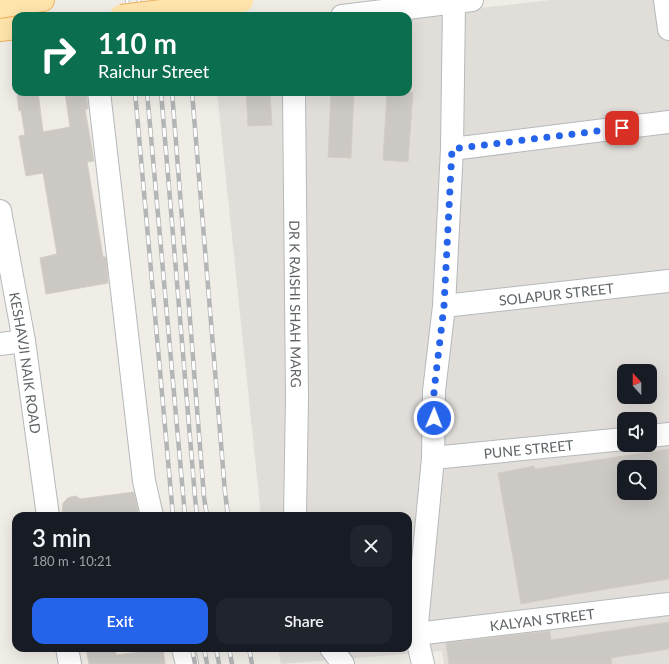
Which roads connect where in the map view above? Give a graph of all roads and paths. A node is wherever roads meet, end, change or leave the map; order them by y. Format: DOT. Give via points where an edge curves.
graph roads {
  1 [pos="43,0"];
  2 [pos="246,0"];
  3 [pos="665,0"];
  4 [pos="463,1"];
  5 [pos="0,7"];
  6 [pos="152,12"];
  7 [pos="374,12"];
  8 [pos="12,28"];
  9 [pos="669,28"];
  10 [pos="0,30"];
  11 [pos="99,96"];
  12 [pos="294,96"];
  13 [pos="669,122"];
  14 [pos="452,149"];
  15 [pos="0,211"];
  16 [pos="669,281"];
  17 [pos="444,306"];
  18 [pos="24,341"];
  19 [pos="0,344"];
  20 [pos="669,434"];
  21 [pos="657,435"];
  22 [pos="617,440"];
  23 [pos="433,458"];
  24 [pos="47,512"];
  25 [pos="151,512"];
  26 [pos="295,512"];
  27 [pos="669,604"];
  28 [pos="416,634"];
  29 [pos="68,652"];
  30 [pos="184,652"];
  31 [pos="335,652"];
  32 [pos="70,664"];
  33 [pos="187,664"];
  34 [pos="343,664"];
  35 [pos="422,664"];
  1 -- 5 [label="main road"];
  2 -- 6 [label="main road, bridge"];
  3 -- 9 [label="street"];
  4 -- 7 [label="street"];
  4 -- 14 [label="street"];
  8 -- 10 [label="main road"];
  11 -- 25 [label="street" via="144,481"];
  12 -- 26 [label="street, DR K RAISHI SHAH MARG" via="297,398"];
  13 -- 14 [label="street"];
  14 -- 17 [label="street"];
  15 -- 18 [label="street, KESHAVJI NAIK ROAD"];
  16 -- 17 [label="street, SOLAPUR STREET"];
  17 -- 23 [label="street" via="434,391"];
  18 -- 19 [label="street"];
  18 -- 24 [label="street, KESHAVJI NAIK ROAD"];
  20 -- 21 [label="street"];
  22 -- 23 [label="street, PUNE STREET"];
  23 -- 28 [label="street"];
  27 -- 28 [label="street, KALYAN STREET"];
  28 -- 35 [label="street"];
  29 -- 32 [label="street"];
  30 -- 33 [label="street"];
  31 -- 34 [label="street"];
}
